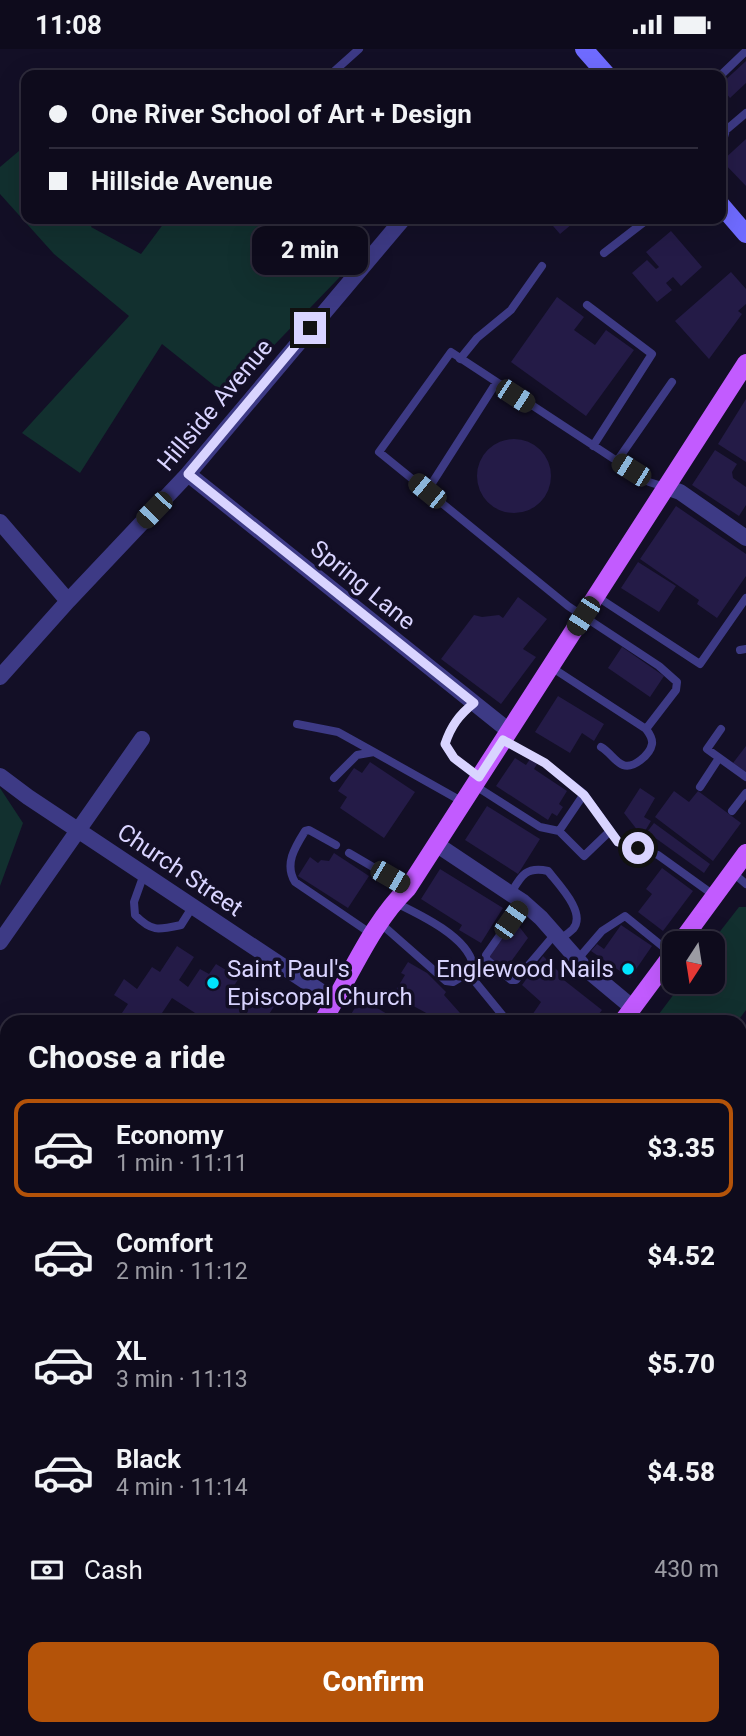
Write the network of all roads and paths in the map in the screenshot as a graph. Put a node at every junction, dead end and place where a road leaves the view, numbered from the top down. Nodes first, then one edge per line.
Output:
1 (359, 49) edge
2 (584, 49) edge
3 (746, 51) edge
4 (336, 70) edge
5 (603, 70) edge
6 (726, 70) edge
7 (746, 113) edge
8 (726, 130) edge
9 (726, 211) edge
10 (395, 224) edge
11 (642, 224) edge
12 (746, 234) edge
13 (604, 253) dead end
14 (542, 266) dead end
15 (587, 305) dead end
16 (460, 359) junction
17 (746, 363) edge
18 (672, 382) dead end
19 (496, 383) junction
20 (593, 446) junction
21 (617, 461) junction
22 (188, 474) junction
23 (666, 487) junction
24 (427, 491) junction
25 (0, 521) edge
26 (746, 538) edge
27 (596, 596) junction
28 (746, 598) edge
29 (68, 601) junction
30 (583, 616) junction
31 (551, 667) junction
32 (0, 677) edge
33 (474, 703) junction
34 (297, 724) dead end
35 (646, 729) junction
36 (721, 729) dead end
37 (506, 735) junction
38 (142, 739) dead end
39 (601, 747) dead end
40 (374, 752) junction
41 (719, 758) junction
42 (0, 776) edge
43 (746, 777) edge
44 (334, 778) dead end
45 (477, 781) junction
46 (700, 787) dead end
47 (746, 793) edge
48 (584, 795) junction
49 (463, 802) junction
50 (732, 811) dead end
51 (77, 829) junction
52 (559, 831) junction
53 (610, 831) junction
54 (436, 844) junction
55 (336, 845) dead end
56 (349, 853) dead end
57 (746, 853) edge
58 (144, 874) junction
59 (739, 878) edge
60 (408, 888) junction
61 (715, 896) junction
62 (517, 898) junction
63 (394, 902) junction
64 (193, 906) junction
65 (376, 929) junction
66 (689, 931) edge
67 (557, 937) junction
68 (662, 941) edge
69 (0, 942) edge
70 (576, 960) junction
71 (662, 968) edge
72 (468, 973) junction
73 (335, 1001) junction
74 (326, 1015) edge
75 (502, 1015) edge
76 (628, 1015) edge

1 - 4 lane
2 - 5 main road
3 - 6 lane
7 - 8 lane
9 - 12 main road
10 - 22 street, Hillside Avenue
11 - 13 lane
14 - 16 lane
15 - 20 lane
16 - 19 lane
16 - 24 lane
17 - 23 main road
18 - 21 lane
19 - 20 lane
19 - 24 lane
20 - 21 lane
21 - 23 lane
22 - 29 street, Hillside Avenue
22 - 33 street, Spring Lane
23 - 26 street
23 - 27 main road
24 - 30 lane
25 - 29 street
27 - 28 lane
27 - 30 main road
29 - 32 street, Hillside Avenue
30 - 31 main road
30 - 35 lane
31 - 35 lane
31 - 37 main road
33 - 37 street, Spring Lane
33 - 45 lane
34 - 40 lane
35 - 39 lane
36 - 41 lane
37 - 45 main road
37 - 48 lane
38 - 51 street
40 - 44 lane
40 - 49 lane
41 - 43 lane
41 - 46 lane
42 - 51 street, Church Street
45 - 49 main road
45 - 52 lane
47 - 50 lane
48 - 52 lane
48 - 53 lane
49 - 54 main road
51 - 58 street, Church Street
51 - 69 street
52 - 53 lane
53 - 61 lane
54 - 60 main road
54 - 62 street
55 - 65 lane
56 - 60 lane
57 - 59 main road
58 - 64 street, Church Street
58 - 64 lane
59 - 61 main road
60 - 63 main road
61 - 66 main road
62 - 67 street
62 - 67 lane
62 - 67 lane
63 - 65 main road
63 - 72 lane
64 - 73 street, Church Street
65 - 72 lane
65 - 73 main road
67 - 70 street
68 - 70 lane
70 - 76 street
71 - 76 main road
72 - 75 lane
73 - 74 main road

